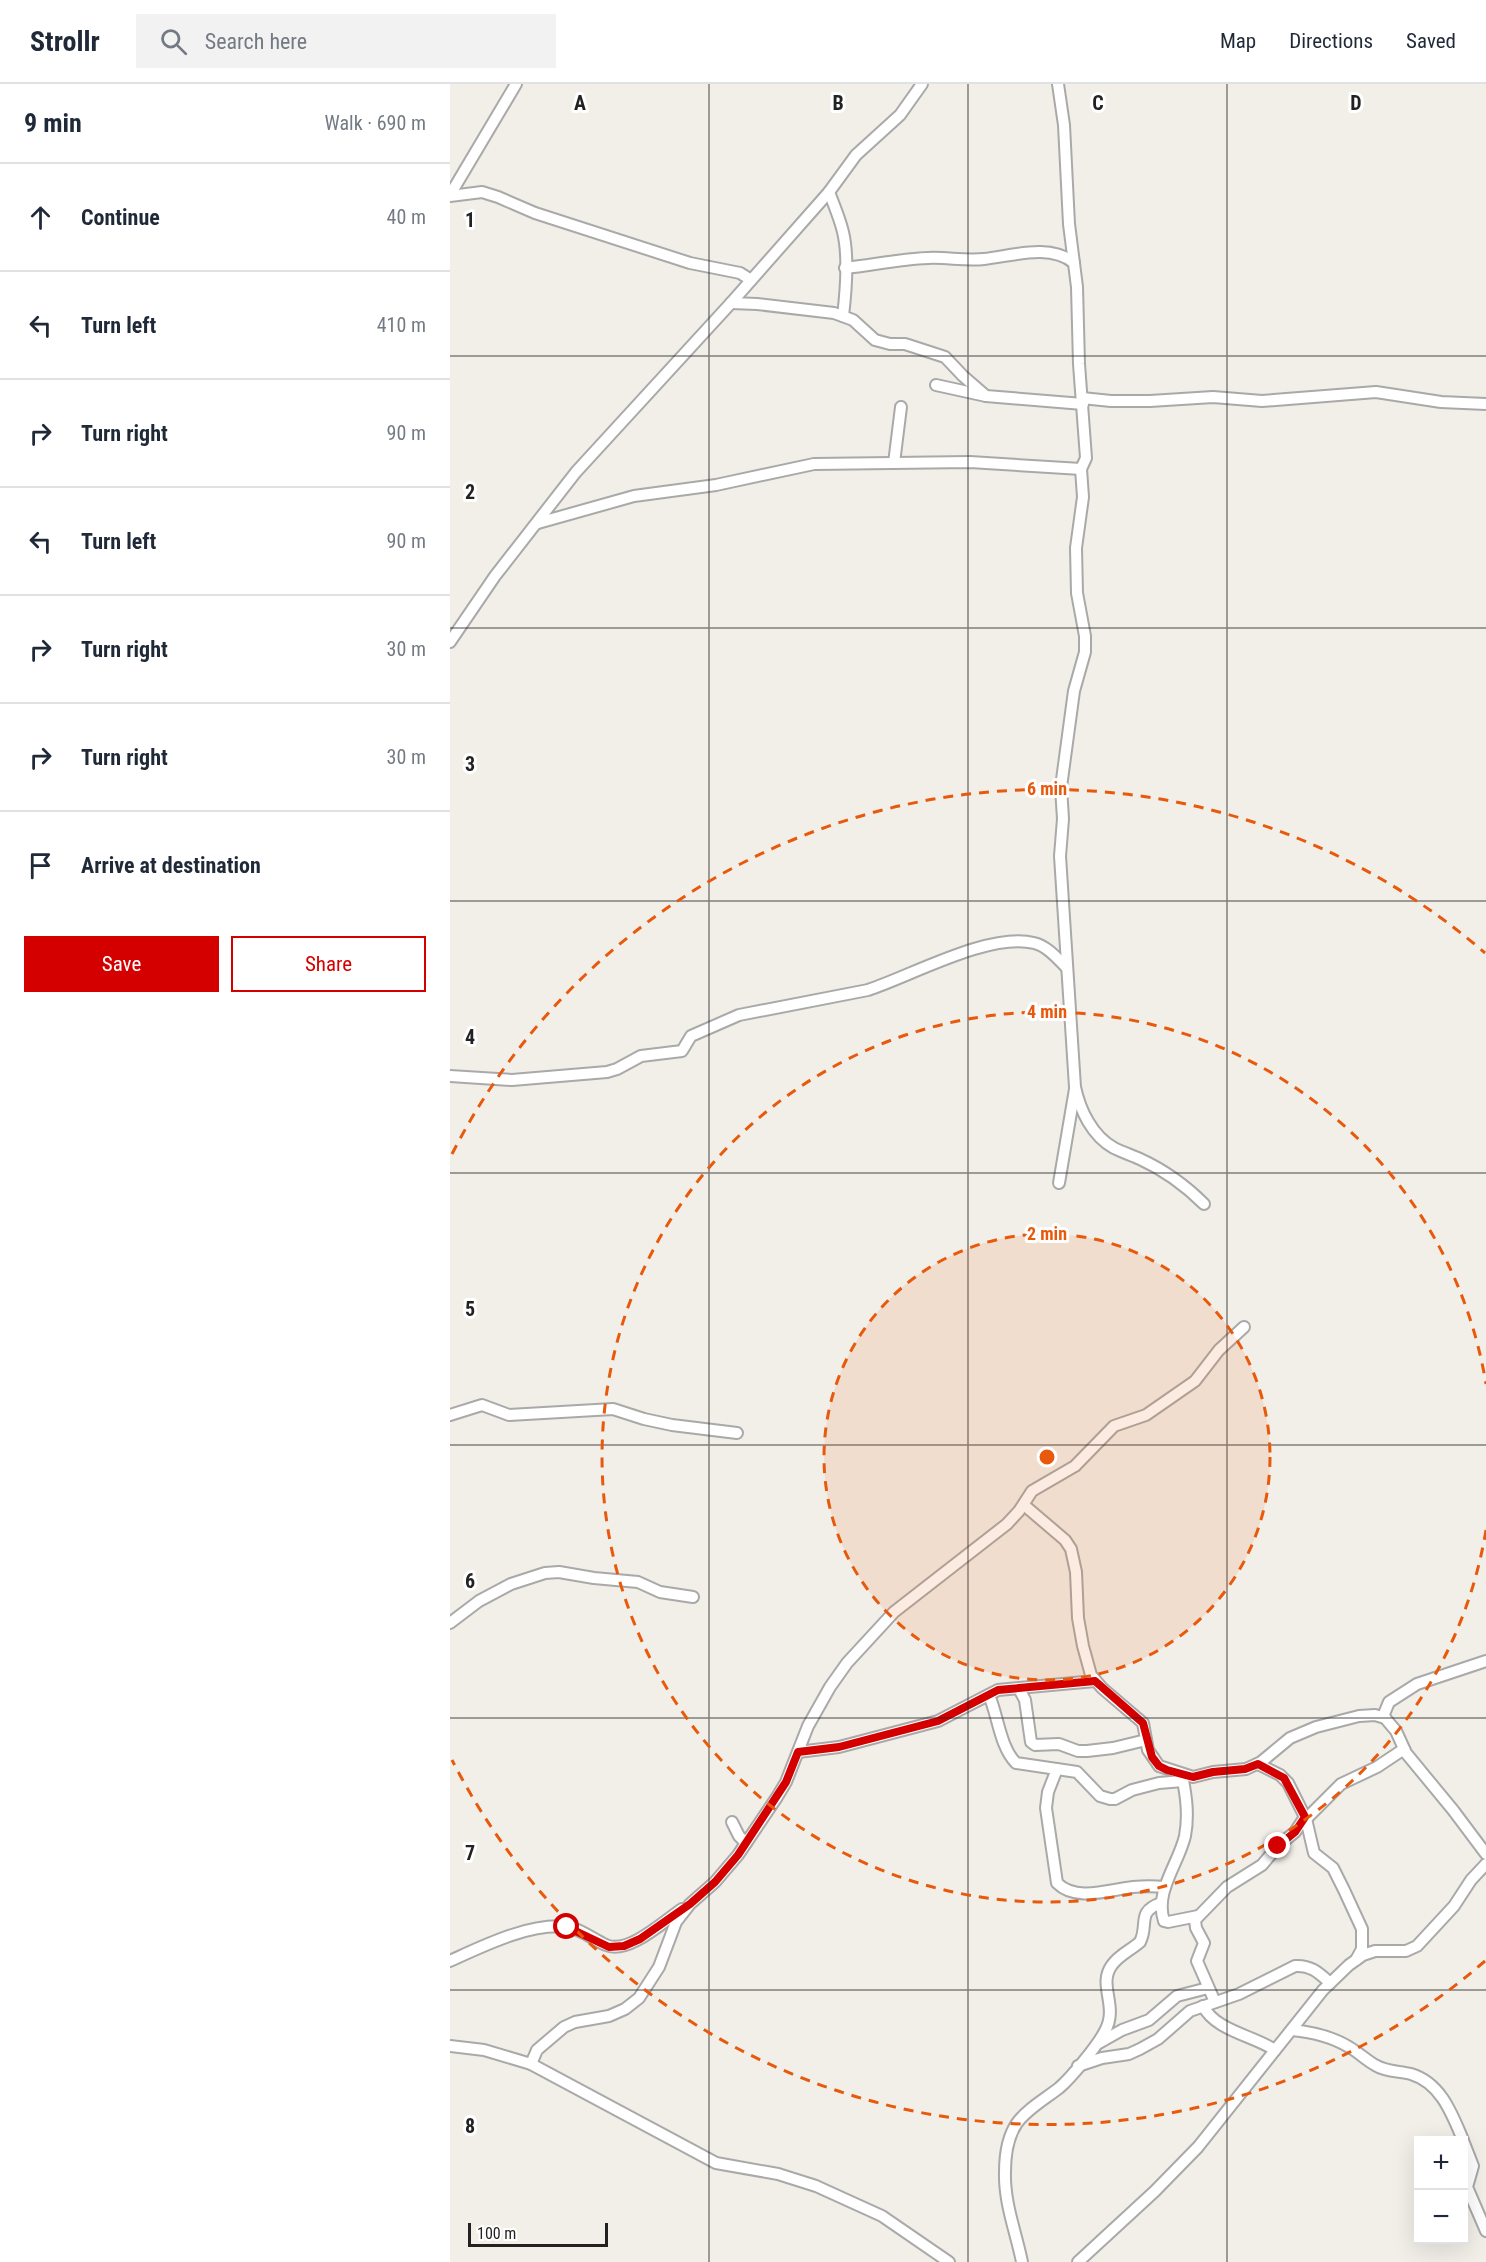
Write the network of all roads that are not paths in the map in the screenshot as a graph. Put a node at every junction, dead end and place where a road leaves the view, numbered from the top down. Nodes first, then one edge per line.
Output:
1 (516, 84) edge
2 (922, 84) edge
3 (1058, 84) edge
4 (829, 192) junction
5 (450, 195) edge
6 (1074, 264) junction
7 (845, 268) junction
8 (751, 280) junction
9 (731, 303) junction
10 (843, 316) junction
11 (936, 385) dead end
12 (986, 396) junction
13 (1082, 401) junction
14 (1486, 404) edge
15 (901, 407) dead end
16 (894, 463) junction
17 (1081, 469) junction
18 (538, 523) junction
19 (450, 642) edge
20 (1066, 967) junction
21 (450, 1076) edge
22 (1075, 1087) junction
23 (1059, 1183) dead end
24 (1204, 1204) dead end
25 (1244, 1327) dead end
26 (450, 1415) edge
27 (736, 1433) dead end
28 (1023, 1505) junction
29 (693, 1597) dead end
30 (450, 1623) edge
31 (1486, 1661) edge
32 (1095, 1681) junction
33 (1018, 1689) junction
34 (989, 1695) junction
35 (1385, 1718) junction
36 (1146, 1740) junction
37 (1404, 1749) junction
38 (798, 1752) junction
39 (1258, 1764) junction
40 (1057, 1769) junction
41 (1183, 1778) junction
42 (1305, 1818) junction
43 (732, 1822) dead end
44 (746, 1843) junction
45 (1485, 1860) edge
46 (1166, 1887) junction
47 (1161, 1903) junction
48 (690, 1904) junction
49 (1198, 1916) junction
50 (1356, 1960) junction
51 (450, 1961) edge
52 (1330, 1983) junction
53 (1208, 1988) junction
54 (1215, 2002) junction
55 (1203, 2006) junction
56 (1292, 2030) junction
57 (450, 2046) edge
58 (1094, 2046) junction
59 (1275, 2050) junction
60 (531, 2064) junction
61 (1078, 2066) junction
62 (1461, 2136) edge
63 (1468, 2154) edge
64 (1468, 2184) edge
65 (1468, 2189) edge
66 (1486, 2231) edge
67 (949, 2262) edge
68 (1022, 2262) edge
69 (1078, 2262) edge

1 - 5 street
2 - 4 street
3 - 6 street
4 - 7 street
4 - 8 street
5 - 8 street
6 - 7 street
6 - 13 street
7 - 10 street
8 - 9 street
9 - 10 street
9 - 18 street
10 - 12 street
11 - 12 street
12 - 13 street
13 - 14 street
13 - 17 street
15 - 16 street
16 - 17 street
16 - 18 street
17 - 20 street
18 - 19 street
20 - 21 street
20 - 22 street
22 - 23 street
22 - 24 street
25 - 28 street
26 - 27 street
28 - 32 street
28 - 38 street
29 - 30 street
31 - 35 street
32 - 33 street
32 - 36 street
33 - 34 street
33 - 36 street
34 - 38 street
34 - 40 street
35 - 37 street
35 - 39 street
36 - 41 street
37 - 42 street
37 - 45 street
38 - 44 street
39 - 41 street
39 - 42 street
40 - 41 street
40 - 46 street
41 - 46 street
42 - 49 street
42 - 50 street
43 - 44 street
44 - 48 street
45 - 50 street
46 - 47 street
47 - 49 street
47 - 58 street
48 - 51 street
48 - 60 street
49 - 53 street
50 - 52 street
52 - 54 street
52 - 56 street
53 - 54 street
53 - 58 street
54 - 55 street
55 - 59 street
55 - 61 street
56 - 59 street
56 - 62 street
57 - 60 street
58 - 61 street
59 - 69 street
60 - 67 street
61 - 68 street
63 - 64 street
65 - 66 street

